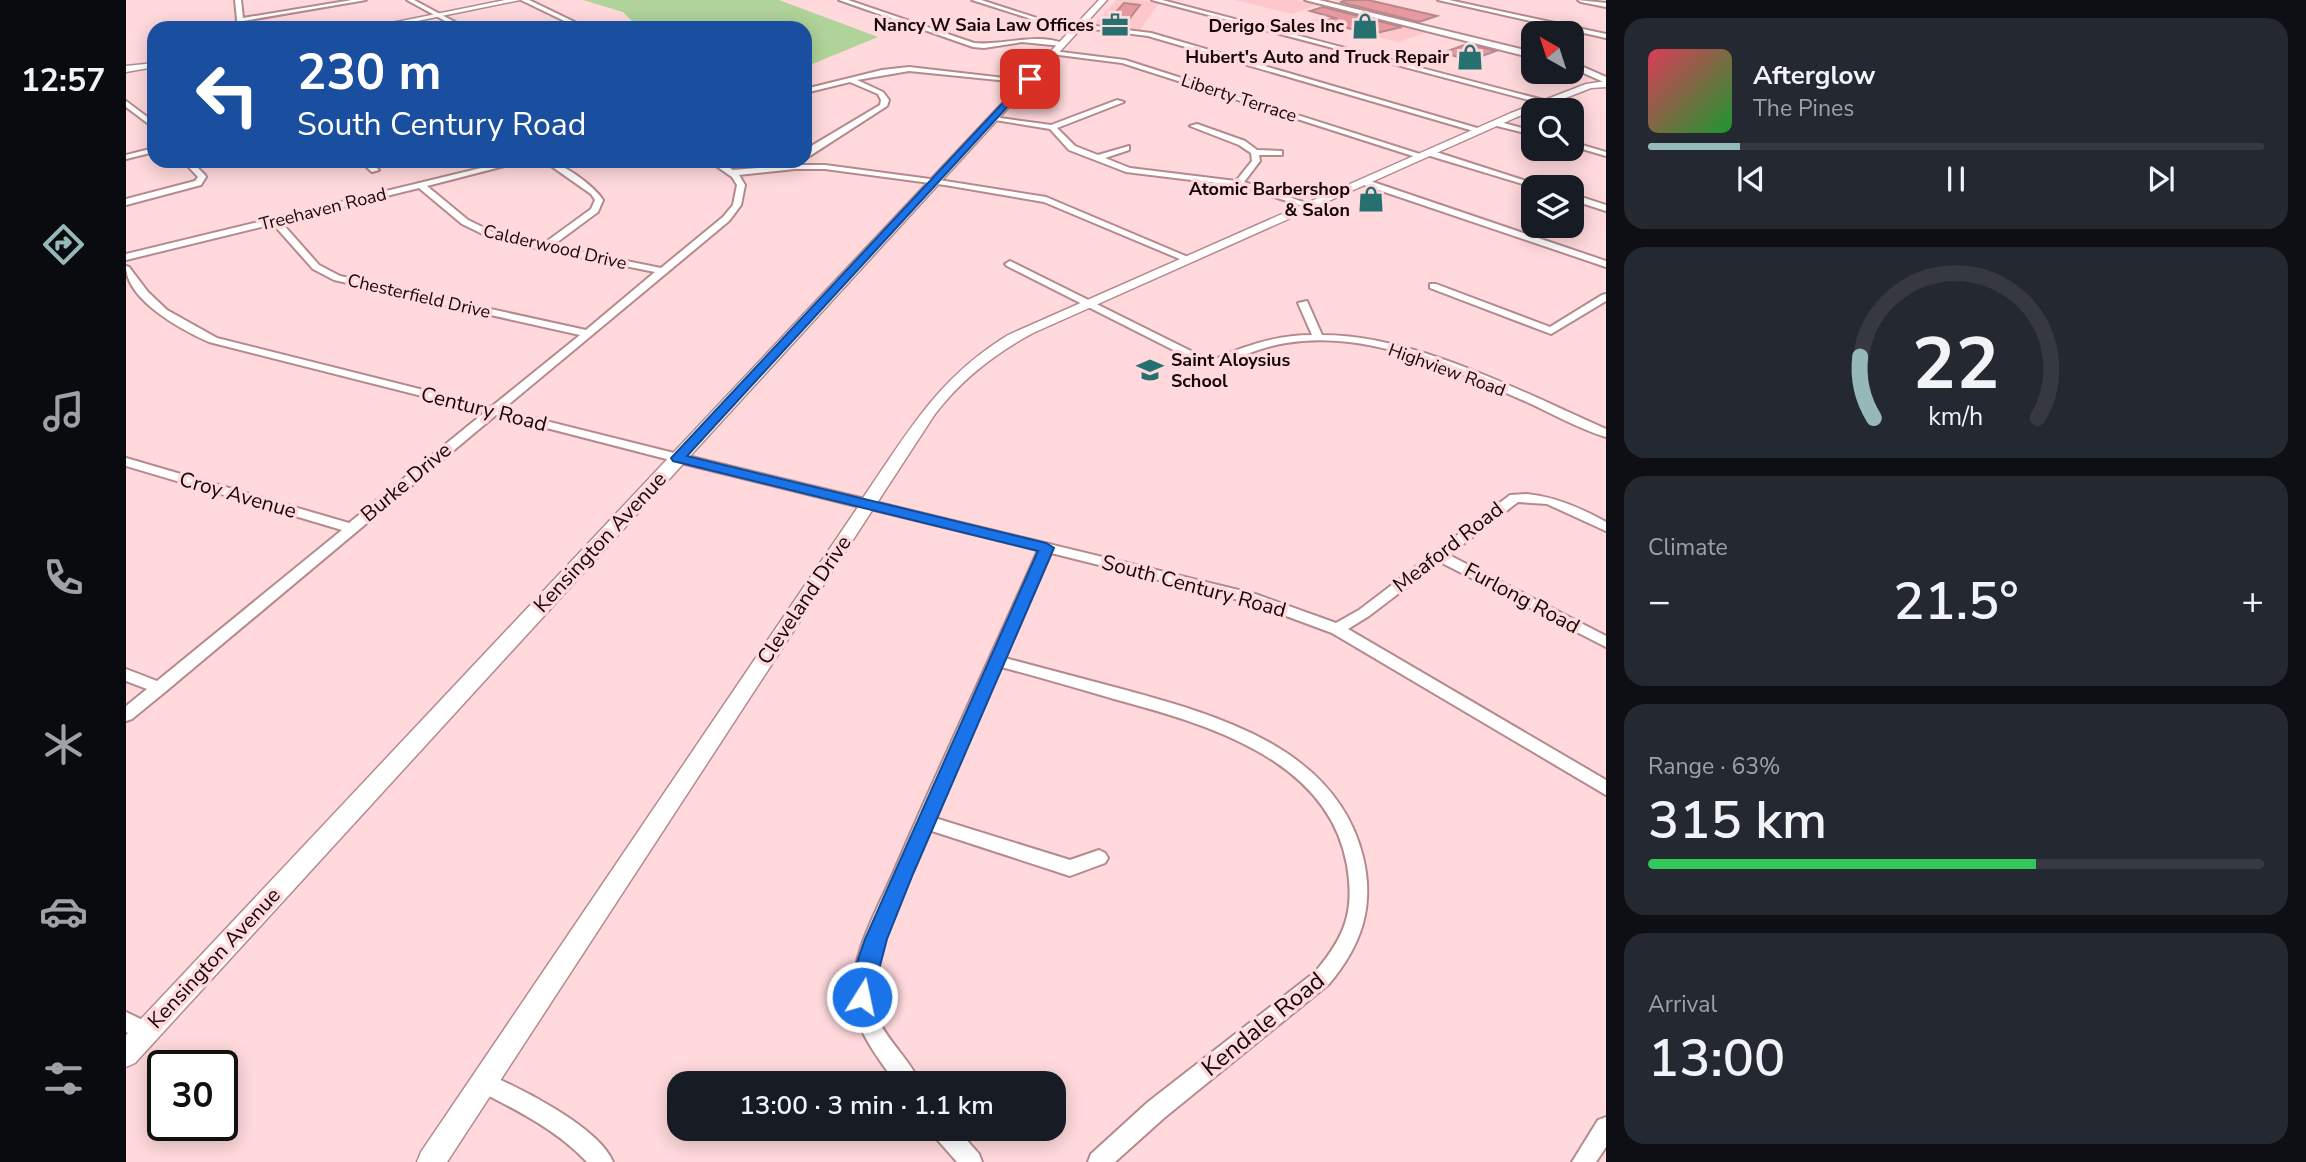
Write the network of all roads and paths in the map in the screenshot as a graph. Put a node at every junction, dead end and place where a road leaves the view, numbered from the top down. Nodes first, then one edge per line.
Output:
1 (238, 0) edge
2 (363, 0) edge
3 (410, 0) edge
4 (516, 0) edge
5 (524, 0) edge
6 (842, 0) edge
7 (975, 0) edge
8 (1103, 0) edge
9 (1155, 0) edge
10 (1309, 0) edge
11 (1441, 0) edge
12 (1581, 0) edge
13 (1606, 5) edge
14 (440, 16) junction
15 (240, 20) joint
16 (411, 21) edge
17 (450, 21) edge
18 (569, 21) edge
19 (1077, 28) junction
20 (1010, 33) dead end
21 (1606, 36) edge
22 (1022, 40) junction
23 (1057, 49) junction
24 (1521, 52) edge
25 (147, 66) edge
26 (1584, 66) edge
27 (1604, 68) edge
28 (126, 69) edge
29 (850, 80) junction
30 (1597, 80) edge
31 (1028, 81) junction
32 (812, 89) edge
33 (1532, 98) edge
34 (1556, 98) edge
35 (1120, 102) dead end
36 (126, 103) edge
37 (1521, 113) edge
38 (142, 114) junction
39 (126, 117) edge
40 (147, 119) edge
41 (993, 119) junction
42 (1496, 123) junction
43 (1195, 126) dead end
44 (1052, 127) junction
45 (1480, 130) junction
46 (1521, 130) edge
47 (1126, 148) dead end
48 (1584, 148) edge
49 (147, 152) edge
50 (812, 152) edge
51 (1255, 152) junction
52 (1279, 153) dead end
53 (1606, 154) edge
54 (1426, 155) junction
55 (126, 156) edge
56 (1097, 158) junction
57 (812, 163) edge
58 (194, 168) edge
59 (373, 168) edge
60 (491, 168) edge
61 (558, 168) edge
62 (724, 168) edge
63 (764, 168) edge
64 (375, 170) dead end
65 (732, 173) junction
66 (1180, 177) junction
67 (1521, 181) edge
68 (934, 182) junction
69 (1364, 182) junction
70 (1239, 183) junction
71 (421, 185) junction
72 (1180, 189) dead end
73 (1584, 201) edge
74 (126, 202) edge
75 (1311, 206) junction
76 (1606, 208) edge
77 (274, 220) junction
78 (544, 248) junction
79 (126, 257) edge
80 (1190, 260) junction
81 (1010, 264) dead end
82 (1606, 264) edge
83 (126, 269) edge
84 (663, 271) junction
85 (1433, 286) dead end
86 (1606, 297) edge
87 (1090, 303) junction
88 (1303, 303) dead end
89 (587, 333) junction
90 (1318, 337) junction
91 (492, 411) junction
92 (1606, 433) edge
93 (678, 458) junction
94 (126, 462) edge
95 (867, 504) junction
96 (1606, 527) edge
97 (351, 528) junction
98 (1046, 548) junction
99 (1438, 555) junction
100 (1337, 629) junction
101 (1606, 642) edge
102 (998, 661) junction
103 (126, 675) edge
104 (160, 688) junction
105 (126, 715) edge
106 (1606, 788) edge
107 (925, 822) junction
108 (1099, 858) dead end
109 (136, 1027) edge
110 (126, 1054) edge
111 (901, 1071) edge
112 (484, 1083) junction
113 (1606, 1128) edge
114 (953, 1141) edge
115 (431, 1162) edge
116 (602, 1162) edge
117 (971, 1162) edge
118 (1099, 1162) edge
119 (1583, 1162) edge

1 - 15 street
2 - 15 street
3 - 14 street
4 - 14 street
5 - 18 street
6 - 22 street
7 - 19 street
8 - 19 street, Kensington Avenue
9 - 33 street
10 - 24 main road
11 - 21 street
12 - 13 street
14 - 16 street
14 - 17 street
19 - 23 street, Kensington Avenue
19 - 45 street
20 - 22 street
22 - 23 street, Liberty Terrace
23 - 31 street, Kensington Avenue
23 - 54 street, Liberty Terrace
25 - 28 street
26 - 27 main road
27 - 30 main road
29 - 31 street
29 - 32 street
29 - 50 street
30 - 34 street, Cleveland Drive
31 - 41 street, Kensington Avenue
35 - 44 street
36 - 38 street
37 - 42 street, Cleveland Drive
38 - 39 street
38 - 40 street
41 - 44 street
41 - 68 street, Kensington Avenue
42 - 45 street, Cleveland Drive
42 - 46 street
43 - 51 street
44 - 56 street
45 - 54 street, Cleveland Drive
47 - 56 street
48 - 53 street
49 - 55 street
51 - 52 street
51 - 70 street
54 - 67 street, Liberty Terrace
54 - 69 street, Cleveland Drive
56 - 66 street
57 - 68 street
58 - 74 street
59 - 64 street
60 - 71 street, Treehaven Road
61 - 78 street
62 - 65 street
63 - 65 street
65 - 84 street, Burke Drive
66 - 70 street
66 - 72 street
68 - 80 street
68 - 93 street, Kensington Avenue
69 - 75 street, Cleveland Drive
69 - 82 street
70 - 75 street
71 - 77 street, Treehaven Road
71 - 78 street, Calderwood Drive
73 - 76 street
75 - 80 street, Cleveland Drive
77 - 79 street, Treehaven Road
77 - 89 street, Chesterfield Drive
78 - 84 street, Calderwood Drive
80 - 87 street, Cleveland Drive
81 - 87 street
83 - 91 street, Century Road
84 - 89 street, Burke Drive
85 - 86 street
87 - 90 street, Highview Road
87 - 95 street, Cleveland Drive
88 - 90 street
89 - 91 street, Burke Drive
90 - 92 street, Highview Road
91 - 93 street, Century Road
91 - 97 street, Burke Drive
93 - 95 street, Century Road
93 - 109 street, Kensington Avenue
94 - 97 street, Croy Avenue
95 - 98 street, South Century Road
95 - 112 street, Cleveland Drive
96 - 99 street, Meaford Road
97 - 104 street, Burke Drive
98 - 100 street, South Century Road
98 - 102 street
99 - 100 street, Meaford Road
99 - 101 street, Furlong Road
100 - 106 street, South Century Road
102 - 107 street
102 - 118 street, Kendale Road
103 - 104 street
104 - 105 street, Burke Drive
107 - 108 street
107 - 111 street
109 - 110 street, Kensington Avenue
112 - 115 street, Cleveland Drive
112 - 116 street
113 - 119 street
114 - 117 street

